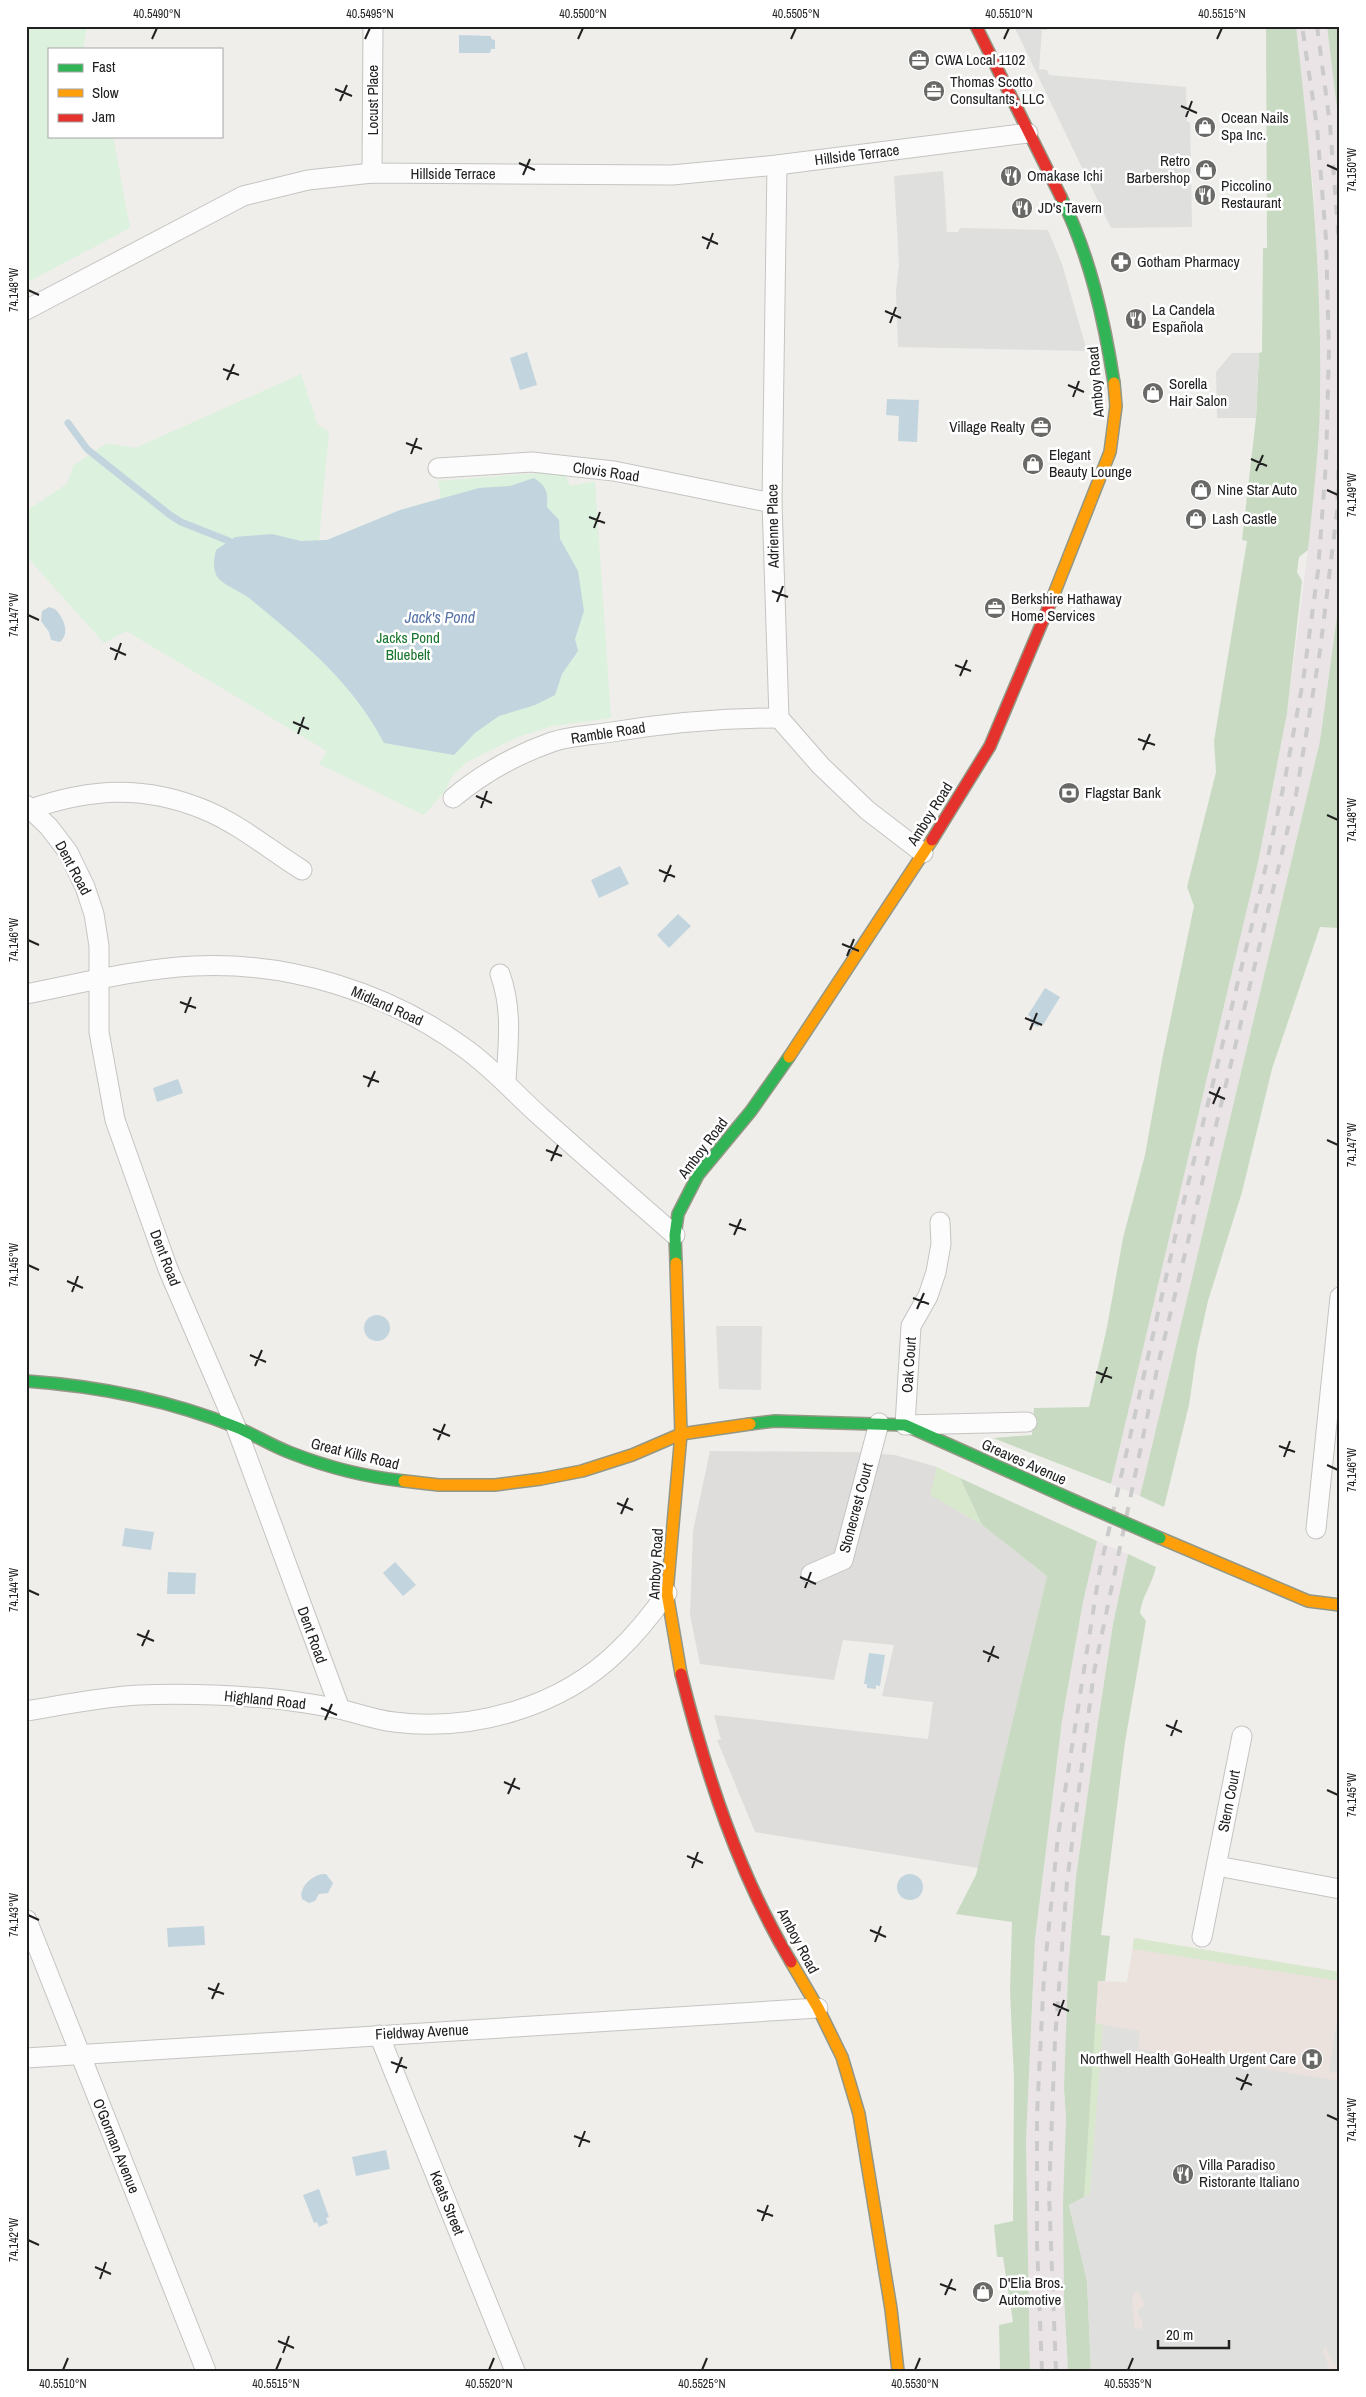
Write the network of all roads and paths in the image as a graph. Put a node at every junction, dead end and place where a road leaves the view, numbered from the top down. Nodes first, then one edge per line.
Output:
1 (373, 26) edge
2 (976, 26) edge
3 (1028, 133) junction
4 (777, 165) junction
5 (372, 173) junction
6 (26, 310) edge
7 (438, 468) dead end
8 (772, 503) junction
9 (779, 718) junction
10 (453, 798) dead end
11 (28, 807) edge
12 (923, 854) junction
13 (302, 870) dead end
14 (500, 974) dead end
15 (98, 980) junction
16 (26, 994) edge
17 (506, 1081) junction
18 (940, 1222) dead end
19 (674, 1235) junction
20 (1340, 1297) edge
21 (1337, 1349) edge
22 (26, 1381) edge
23 (1027, 1422) dead end
24 (879, 1423) junction
25 (905, 1425) junction
26 (236, 1427) junction
27 (681, 1434) junction
28 (1316, 1530) dead end
29 (812, 1574) dead end
30 (667, 1593) junction
31 (1340, 1605) edge
32 (340, 1709) junction
33 (26, 1711) edge
34 (1242, 1736) dead end
35 (1216, 1866) junction
36 (1340, 1889) edge
37 (27, 1920) edge
38 (1202, 1936) dead end
39 (818, 2008) junction
40 (379, 2035) junction
41 (80, 2054) junction
42 (26, 2058) edge
43 (206, 2371) edge
44 (515, 2371) edge
45 (898, 2371) edge

1 - 5 street, Locust Place
2 - 3 main road, Amboy Road
3 - 4 street, Hillside Terrace
3 - 12 main road, Amboy Road
4 - 5 street, Hillside Terrace
4 - 8 street, Adrienne Place
5 - 6 street, Hillside Terrace
7 - 8 street, Clovis Road
8 - 9 street, Adrienne Place
9 - 10 street, Ramble Road
9 - 12 street
11 - 13 street
11 - 15 street, Dent Road
12 - 19 main road, Amboy Road
14 - 17 street
15 - 16 street, Midland Road
15 - 17 street, Midland Road
15 - 26 street, Dent Road
17 - 19 street, Midland Road
18 - 25 street, Oak Court
19 - 27 main road, Amboy Road
20 - 21 street
21 - 28 street
22 - 26 main road, Great Kills Road
23 - 25 street
24 - 25 main road, Greaves Avenue
24 - 27 main road, Greaves Avenue
24 - 29 street, Stonecrest Court
25 - 31 main road, Greaves Avenue, bridge
26 - 27 main road, Great Kills Road
26 - 32 street, Dent Road
27 - 30 main road, Amboy Road
30 - 32 street, Highland Road
30 - 39 main road, Amboy Road
32 - 33 street, Highland Road
34 - 35 street, Stern Court
35 - 36 street
35 - 38 street, Stern Court
37 - 41 street, O'Gorman Avenue
39 - 40 street, Fieldway Avenue
39 - 45 main road, Amboy Road
40 - 41 street, Fieldway Avenue
40 - 44 street, Keats Street
41 - 42 street, Fieldway Avenue
41 - 43 street, O'Gorman Avenue

